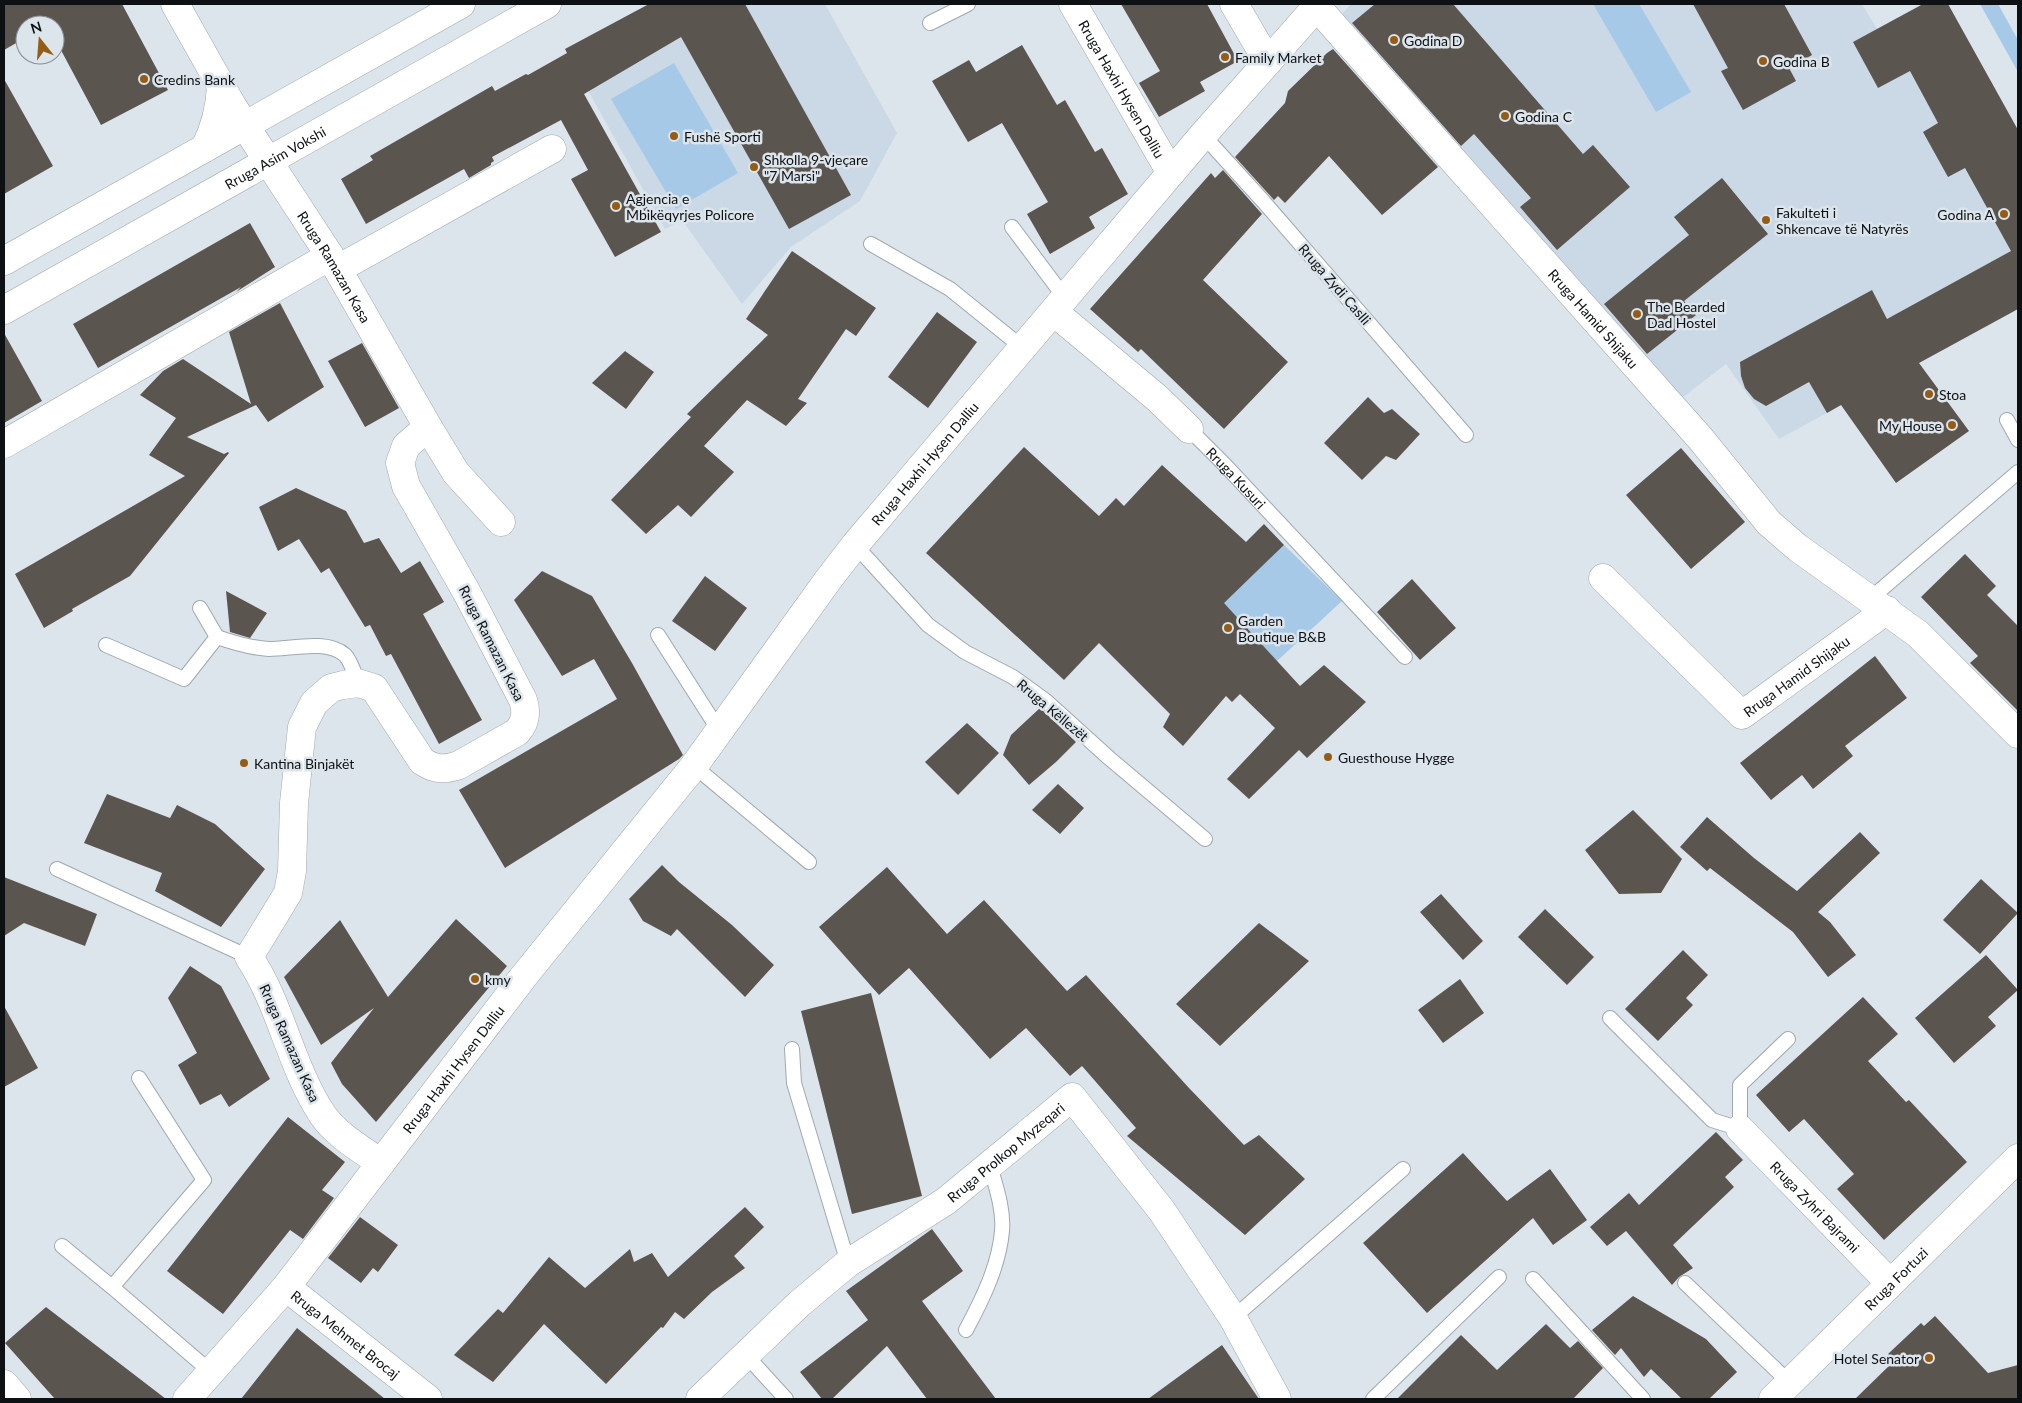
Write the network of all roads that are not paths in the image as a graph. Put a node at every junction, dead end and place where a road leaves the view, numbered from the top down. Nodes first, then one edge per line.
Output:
1 (175, 4) edge
2 (462, 4) edge
3 (547, 4) edge
4 (968, 4) edge
5 (1073, 4) edge
6 (1234, 4) edge
7 (1318, 5) edge
8 (930, 23) dead end
9 (1268, 62) junction
10 (221, 86) junction
11 (244, 126) junction
12 (1203, 135) junction
13 (205, 148) junction
14 (552, 150) dead end
15 (268, 161) junction
16 (1171, 173) junction
17 (1012, 227) dead end
18 (871, 244) dead end
19 (4, 261) edge
20 (334, 263) junction
21 (1060, 305) junction
22 (4, 310) edge
23 (1023, 348) junction
24 (2007, 420) dead end
25 (428, 427) junction
26 (1189, 429) joint
27 (1466, 434) dead end
28 (2018, 440) edge
29 (4, 444) edge
30 (2018, 472) edge
31 (501, 522) dead end
32 (855, 545) junction
33 (1603, 578) dead end
34 (1878, 605) junction
35 (200, 608) dead end
36 (658, 635) dead end
37 (217, 637) junction
38 (106, 645) dead end
39 (1405, 657) dead end
40 (358, 683) junction
41 (720, 732) junction
42 (2018, 734) edge
43 (694, 766) junction
44 (1205, 839) dead end
45 (809, 862) dead end
46 (57, 869) dead end
47 (249, 957) junction
48 (1610, 1018) dead end
49 (1788, 1039) dead end
50 (792, 1050) dead end
51 (139, 1078) dead end
52 (1740, 1129) junction
53 (2018, 1158) edge
54 (381, 1163) junction
55 (990, 1166) junction
56 (1403, 1169) dead end
57 (62, 1246) dead end
58 (848, 1263) junction
59 (1499, 1277) dead end
60 (1533, 1279) dead end
61 (1685, 1283) dead end
62 (1890, 1283) junction
63 (112, 1287) junction
64 (286, 1287) junction
65 (1233, 1318) junction
66 (966, 1330) dead end
67 (745, 1354) junction
68 (211, 1372) junction
69 (1782, 1391) edge
70 (187, 1399) edge
71 (428, 1399) edge
72 (700, 1399) edge
73 (786, 1399) edge
74 (1277, 1399) edge
75 (1374, 1399) edge
76 (1643, 1399) edge

1 - 10 street, Rruga Ramazan Kasa
2 - 11 street
3 - 15 street, Rruga Asim Vokshi
4 - 8 lane
5 - 16 street, Rruga Haxhi Hysen Dalliu
6 - 9 street
7 - 9 street, Rruga Haxhi Hysen Dalliu
7 - 34 street, Rruga Hamid Shijaku
9 - 12 street, Rruga Haxhi Hysen Dalliu
10 - 11 street, Rruga Ramazan Kasa
10 - 13 street
11 - 13 street
11 - 15 street, Rruga Ramazan Kasa
12 - 16 street, Rruga Haxhi Hysen Dalliu
12 - 27 lane, Rruga Zydi Caslli
13 - 19 street
14 - 20 street
15 - 20 street, Rruga Ramazan Kasa
15 - 22 street, Rruga Asim Vokshi
16 - 21 street, Rruga Haxhi Hysen Dalliu
17 - 21 lane
18 - 23 lane
20 - 25 street, Rruga Ramazan Kasa
20 - 29 street
21 - 23 street, Rruga Haxhi Hysen Dalliu
21 - 26 street, Rruga Kusuri
23 - 32 street, Rruga Haxhi Hysen Dalliu
24 - 28 lane
25 - 31 street, Rruga Ramazan Kasa
25 - 40 street, Rruga Ramazan Kasa
26 - 39 lane, Rruga Kusuri
30 - 34 lane
32 - 41 street, Rruga Haxhi Hysen Dalliu
32 - 44 lane, Rruga Këllezët
33 - 34 street, Rruga Hamid Shijaku
34 - 42 street, Rruga Hamid Shijaku
35 - 37 lane
36 - 41 lane
37 - 38 lane
37 - 40 lane
40 - 47 street
41 - 43 street, Rruga Haxhi Hysen Dalliu
43 - 45 lane
43 - 54 street, Rruga Haxhi Hysen Dalliu
46 - 47 lane
47 - 54 street, Rruga Ramazan Kasa
48 - 52 lane
49 - 52 lane
50 - 58 lane
51 - 63 lane
52 - 62 street, Rruga Zyhri Bajrami
53 - 62 street, Rruga Fortuzi
54 - 64 street, Rruga Haxhi Hysen Dalliu
55 - 58 street, Rruga Prolkop Myzeqari
55 - 65 street, Rruga Prolkop Myzeqari
55 - 66 lane
56 - 65 lane
57 - 63 lane
58 - 67 street, Rruga Prolkop Myzeqari
59 - 75 lane
60 - 76 lane
61 - 69 lane
62 - 69 street, Rruga Fortuzi
63 - 68 lane
64 - 68 street, Rruga Haxhi Hysen Dalliu
64 - 71 street, Rruga Mehmet Brocaj
65 - 74 street, Rruga Prolkop Myzeqari
67 - 72 street, Rruga Prolkop Myzeqari
67 - 73 lane
68 - 70 street, Rruga Haxhi Hysen Dalliu

